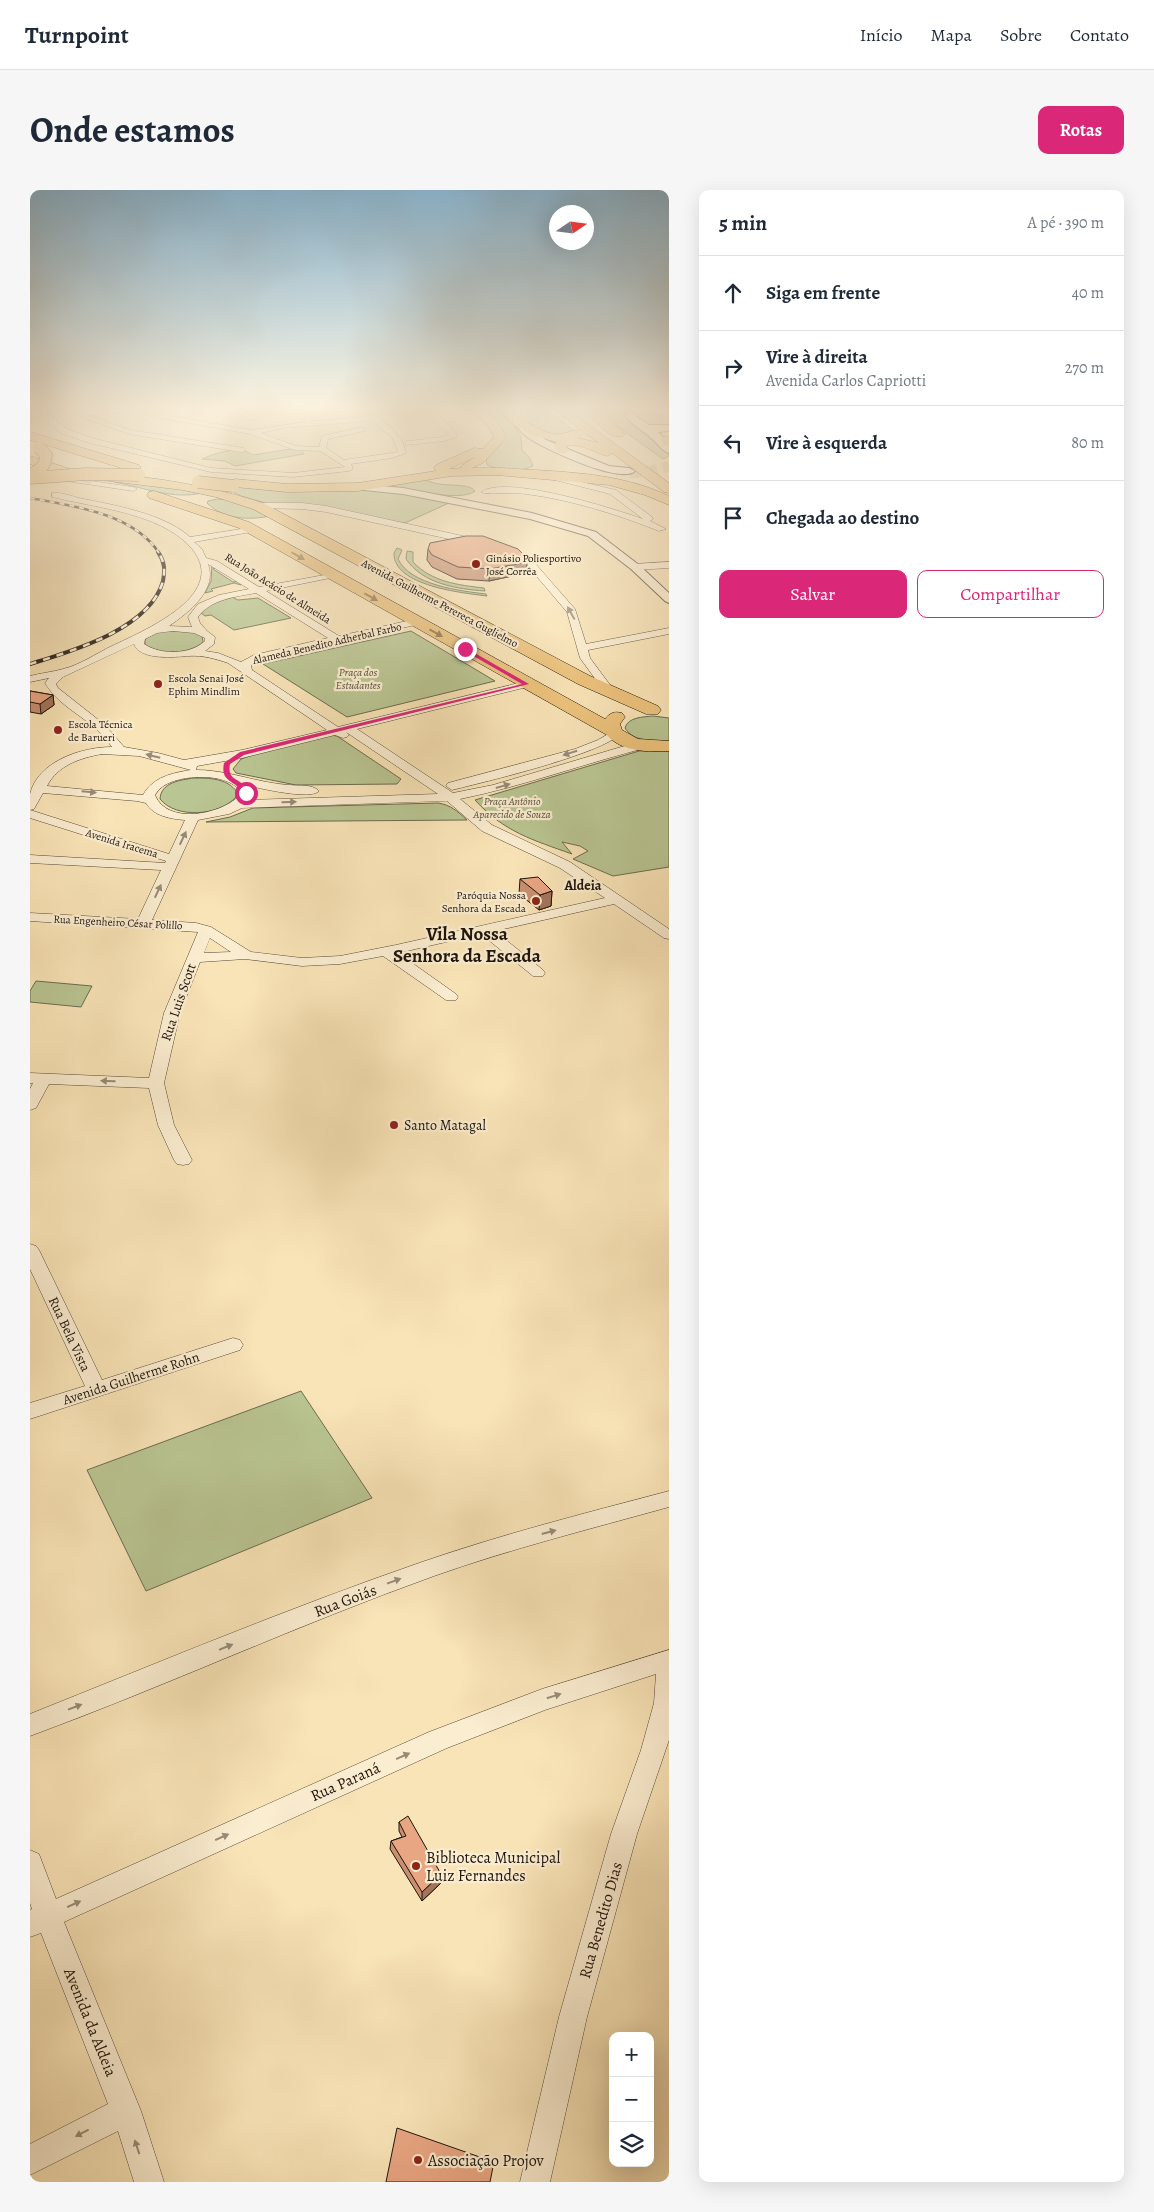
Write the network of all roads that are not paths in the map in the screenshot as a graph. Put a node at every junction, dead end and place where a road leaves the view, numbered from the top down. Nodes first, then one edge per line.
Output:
1 (64, 498) edge
2 (117, 498) edge
3 (164, 498) edge
4 (245, 498) edge
5 (441, 498) edge
6 (448, 498) edge
7 (464, 498) edge
8 (477, 498) edge
9 (556, 498) edge
10 (621, 498) edge
11 (251, 503) junction
12 (102, 505) junction
13 (205, 510) junction
14 (498, 510) junction
15 (251, 529) junction
16 (665, 532) edge
17 (188, 540) junction
18 (204, 560) junction
19 (669, 565) edge
20 (635, 567) junction
21 (328, 573) junction
22 (254, 588) junction
23 (669, 599) edge
24 (192, 603) junction
25 (416, 622) junction
26 (669, 631) edge
27 (149, 633) junction
28 (206, 635) junction
29 (338, 640) junction
30 (582, 643) junction
31 (142, 648) junction
32 (113, 649) junction
33 (188, 653) junction
34 (258, 657) junction
35 (69, 670) junction
36 (246, 670) junction
37 (30, 681) edge
38 (527, 684) junction
39 (50, 686) junction
40 (609, 690) junction
41 (661, 711) edge
42 (342, 729) junction
43 (614, 732) junction
44 (645, 745) junction
45 (669, 746) edge
46 (119, 750) junction
47 (242, 754) junction
48 (183, 764) junction
49 (226, 777) junction
50 (40, 788) junction
51 (422, 788) junction
52 (437, 788) junction
53 (451, 797) junction
54 (149, 800) junction
55 (240, 804) junction
56 (30, 806) edge
57 (30, 814) edge
58 (193, 817) junction
59 (30, 859) edge
60 (172, 863) junction
61 (614, 900) junction
62 (30, 917) edge
63 (144, 924) junction
64 (206, 930) junction
65 (485, 930) junction
66 (669, 935) edge
67 (386, 952) junction
68 (246, 955) junction
69 (193, 958) junction
70 (538, 973) dead end
71 (451, 997) dead end
72 (157, 1077) junction
73 (37, 1078) edge
74 (30, 1105) edge
75 (183, 1160) dead end
76 (30, 1250) edge
77 (233, 1345) dead end
78 (97, 1390) junction
79 (30, 1411) edge
80 (669, 1499) edge
81 (669, 1660) edge
82 (30, 1725) edge
83 (30, 1863) edge
84 (39, 1920) edge
85 (126, 2111) junction
86 (30, 2160) edge
87 (149, 2182) edge
88 (535, 2182) edge

1 - 12 street
2 - 12 street
3 - 13 main road
4 - 11 main road, Avenida Guilherme Perereca Guglielmo
5 - 14 street
6 - 7 street
8 - 14 street
9 - 16 street
10 - 16 street
11 - 13 main road
30 -> 11 street
11 - 40 main road, Avenida Guilherme Perereca Guglielmo
12 - 17 street
13 - 15 main road
14 - 20 street
15 - 17 street
15 -> 21 main road
17 - 18 street
18 - 22 street, Rua João Acácio de Almeida
18 - 24 street
19 - 20 street
20 - 23 street
21 - 22 street
21 -> 25 main road
22 - 24 street
22 - 28 street
22 - 29 street, Rua João Acácio de Almeida
24 - 27 street
25 - 29 street, Alameda Benedito Adherbal Farbo
25 -> 38 main road
26 - 30 street
27 - 28 street
27 - 31 street
27 - 32 street
28 - 33 street
28 - 34 street
29 - 34 street, Alameda Benedito Adherbal Farbo
30 - 40 street
31 - 32 street
31 - 33 street
32 - 35 street
33 - 36 street
34 - 36 street, Alameda Benedito Adherbal Farbo
35 - 37 street
35 - 39 street
36 - 42 street
37 - 39 street
38 - 42 street
38 - 43 main road
39 - 46 street
40 - 41 main road, Avenida Guilherme Perereca Guglielmo
41 - 43 main road
42 - 47 street
42 - 51 street
42 - 52 street
43 - 44 main road
43 -> 52 street
44 - 45 main road
53 -> 44 street
48 -> 46 street
46 - 50 street
47 - 48 street
47 - 49 street
48 - 49 street
49 - 51 street
49 - 54 street
49 - 55 street
50 -> 54 street
50 - 56 street
51 - 52 street
52 - 53 street
55 -> 53 street
53 - 61 street
54 - 58 street
55 - 58 street
57 - 60 street, Avenida Iracema
60 -> 58 street
59 - 60 street
63 -> 60 street, Avenida Iracema
61 - 65 street
61 - 66 street
62 - 63 street, Rua Engenheiro César Polillo
63 - 64 street, Rua Engenheiro César Polillo
64 - 68 street
64 - 69 street, Rua Luis Scott
65 - 67 street
65 - 70 street
67 - 68 street
67 - 71 street
68 - 69 street
69 - 72 street, Rua Luis Scott
72 -> 73 street
72 - 75 street, Rua Luis Scott
73 - 74 street
76 - 78 street, Rua Bela Vista
77 - 78 street, Avenida Guilherme Rohn
78 - 79 street, Avenida Guilherme Rohn
82 -> 80 street, Rua Goiás
84 -> 81 street, Rua Paraná
81 - 88 street, Rua Benedito Dias
83 - 84 street, Avenida da Aldeia
84 - 85 street, Avenida da Aldeia
85 -> 86 street
87 -> 85 street, Avenida da Aldeia

